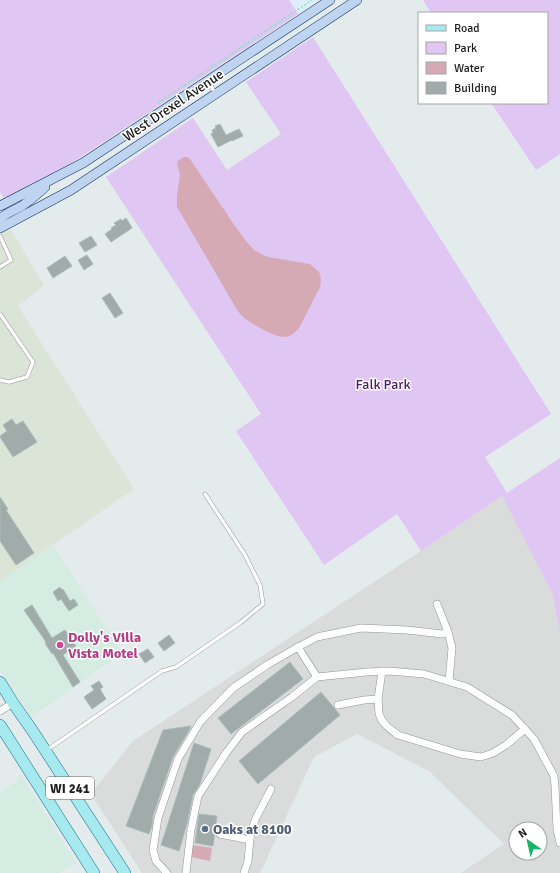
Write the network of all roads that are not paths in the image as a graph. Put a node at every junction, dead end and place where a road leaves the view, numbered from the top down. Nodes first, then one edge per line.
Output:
1 (330, 0) edge
2 (357, 0) edge
3 (208, 81) junction
4 (216, 94) junction
5 (55, 178) junction
6 (0, 206) edge
7 (0, 219) edge
8 (0, 228) edge
9 (0, 236) edge
10 (0, 267) edge
11 (0, 314) edge
12 (0, 380) edge
13 (205, 494) dead end
14 (438, 604) dead end
15 (448, 632) junction
16 (298, 646) junction
17 (382, 671) junction
18 (317, 677) junction
19 (0, 682) edge
20 (449, 682) junction
21 (378, 699) junction
22 (13, 703) junction
23 (338, 705) dead end
24 (0, 711) edge
25 (0, 725) edge
26 (525, 729) junction
27 (46, 751) junction
28 (271, 789) dead end
29 (220, 834) dead end
30 (250, 840) junction
31 (560, 843) edge
32 (94, 873) edge
33 (125, 873) edge
34 (167, 873) edge
35 (186, 873) edge
36 (244, 873) edge

1 - 3 street, West Drexel Avenue
2 - 4 street, West Drexel Avenue
3 - 4 lane
3 - 5 street, West Drexel Avenue
4 - 8 street, West Drexel Avenue
5 - 6 street, West Drexel Avenue
5 - 7 street
9 - 10 lane
11 - 12 lane
13 - 27 lane
14 - 15 street
15 - 16 street
15 - 20 street
16 - 18 street
16 - 34 street
17 - 18 street
17 - 20 street
17 - 21 street
18 - 35 street
19 - 22 main road, WI 241
20 - 26 street
21 - 23 street
21 - 26 street
22 - 24 street
22 - 27 main road, WI 241
25 - 32 main road, WI 241
26 - 31 street
27 - 33 main road, WI 241
28 - 30 street
29 - 30 street
30 - 36 street

